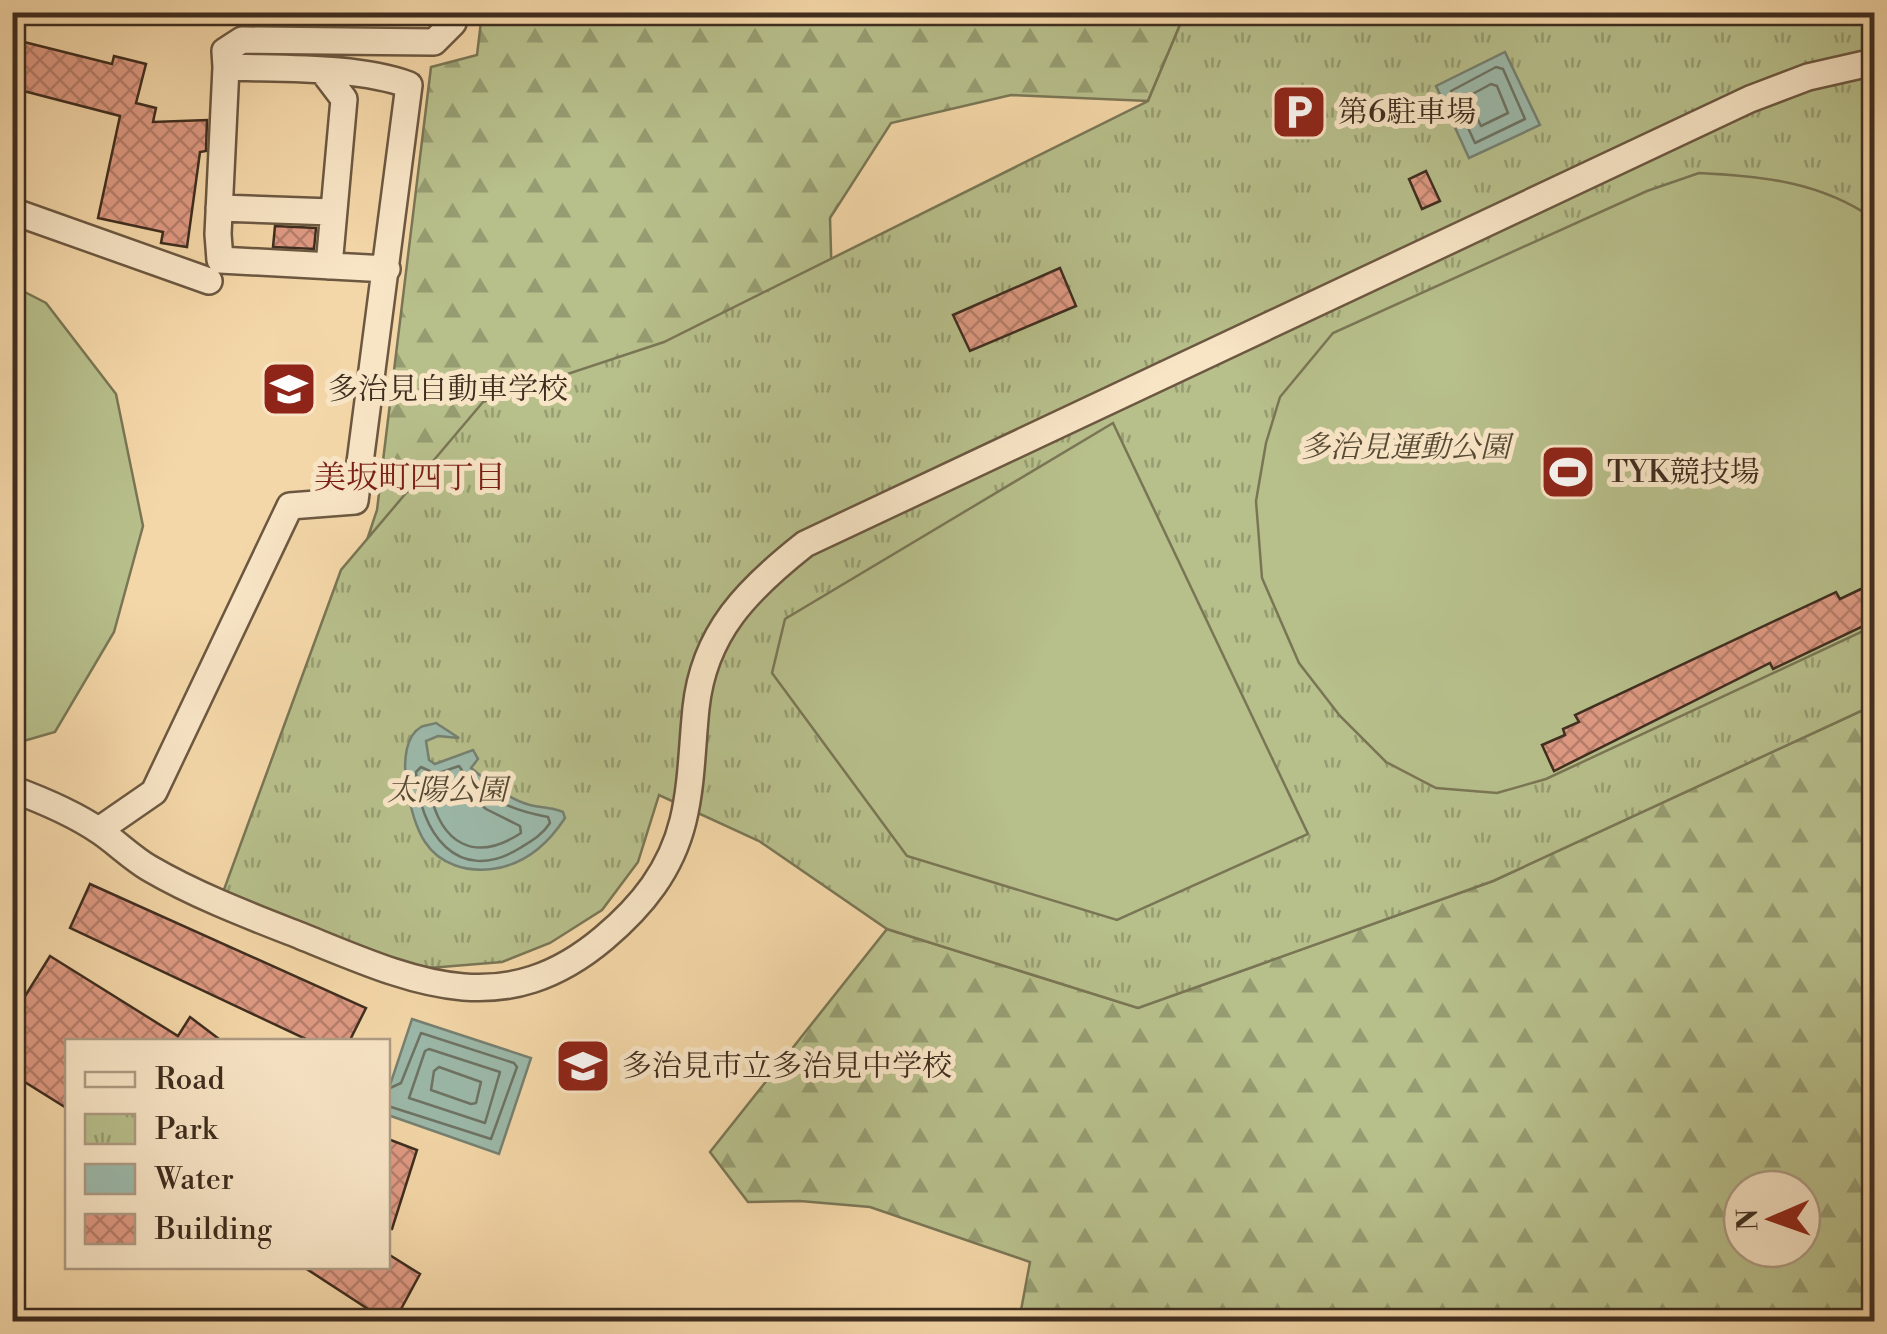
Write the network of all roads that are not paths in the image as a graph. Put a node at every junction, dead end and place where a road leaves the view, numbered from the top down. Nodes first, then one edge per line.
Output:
1 (454, 12) edge
2 (1874, 62) edge
3 (226, 67) junction
4 (322, 70) junction
5 (356, 75) junction
6 (220, 208) junction
7 (12, 212) edge
8 (332, 212) junction
9 (334, 267) junction
10 (387, 268) junction
11 (209, 281) dead end
12 (12, 789) edge
13 (98, 830) junction

1 - 3 street
2 - 13 street
3 - 4 street
3 - 6 street
4 - 5 street
4 - 8 street
5 - 9 street
5 - 10 street
6 - 8 street
6 - 9 street
7 - 11 street
8 - 9 street
9 - 10 street
10 - 13 street
12 - 13 street

